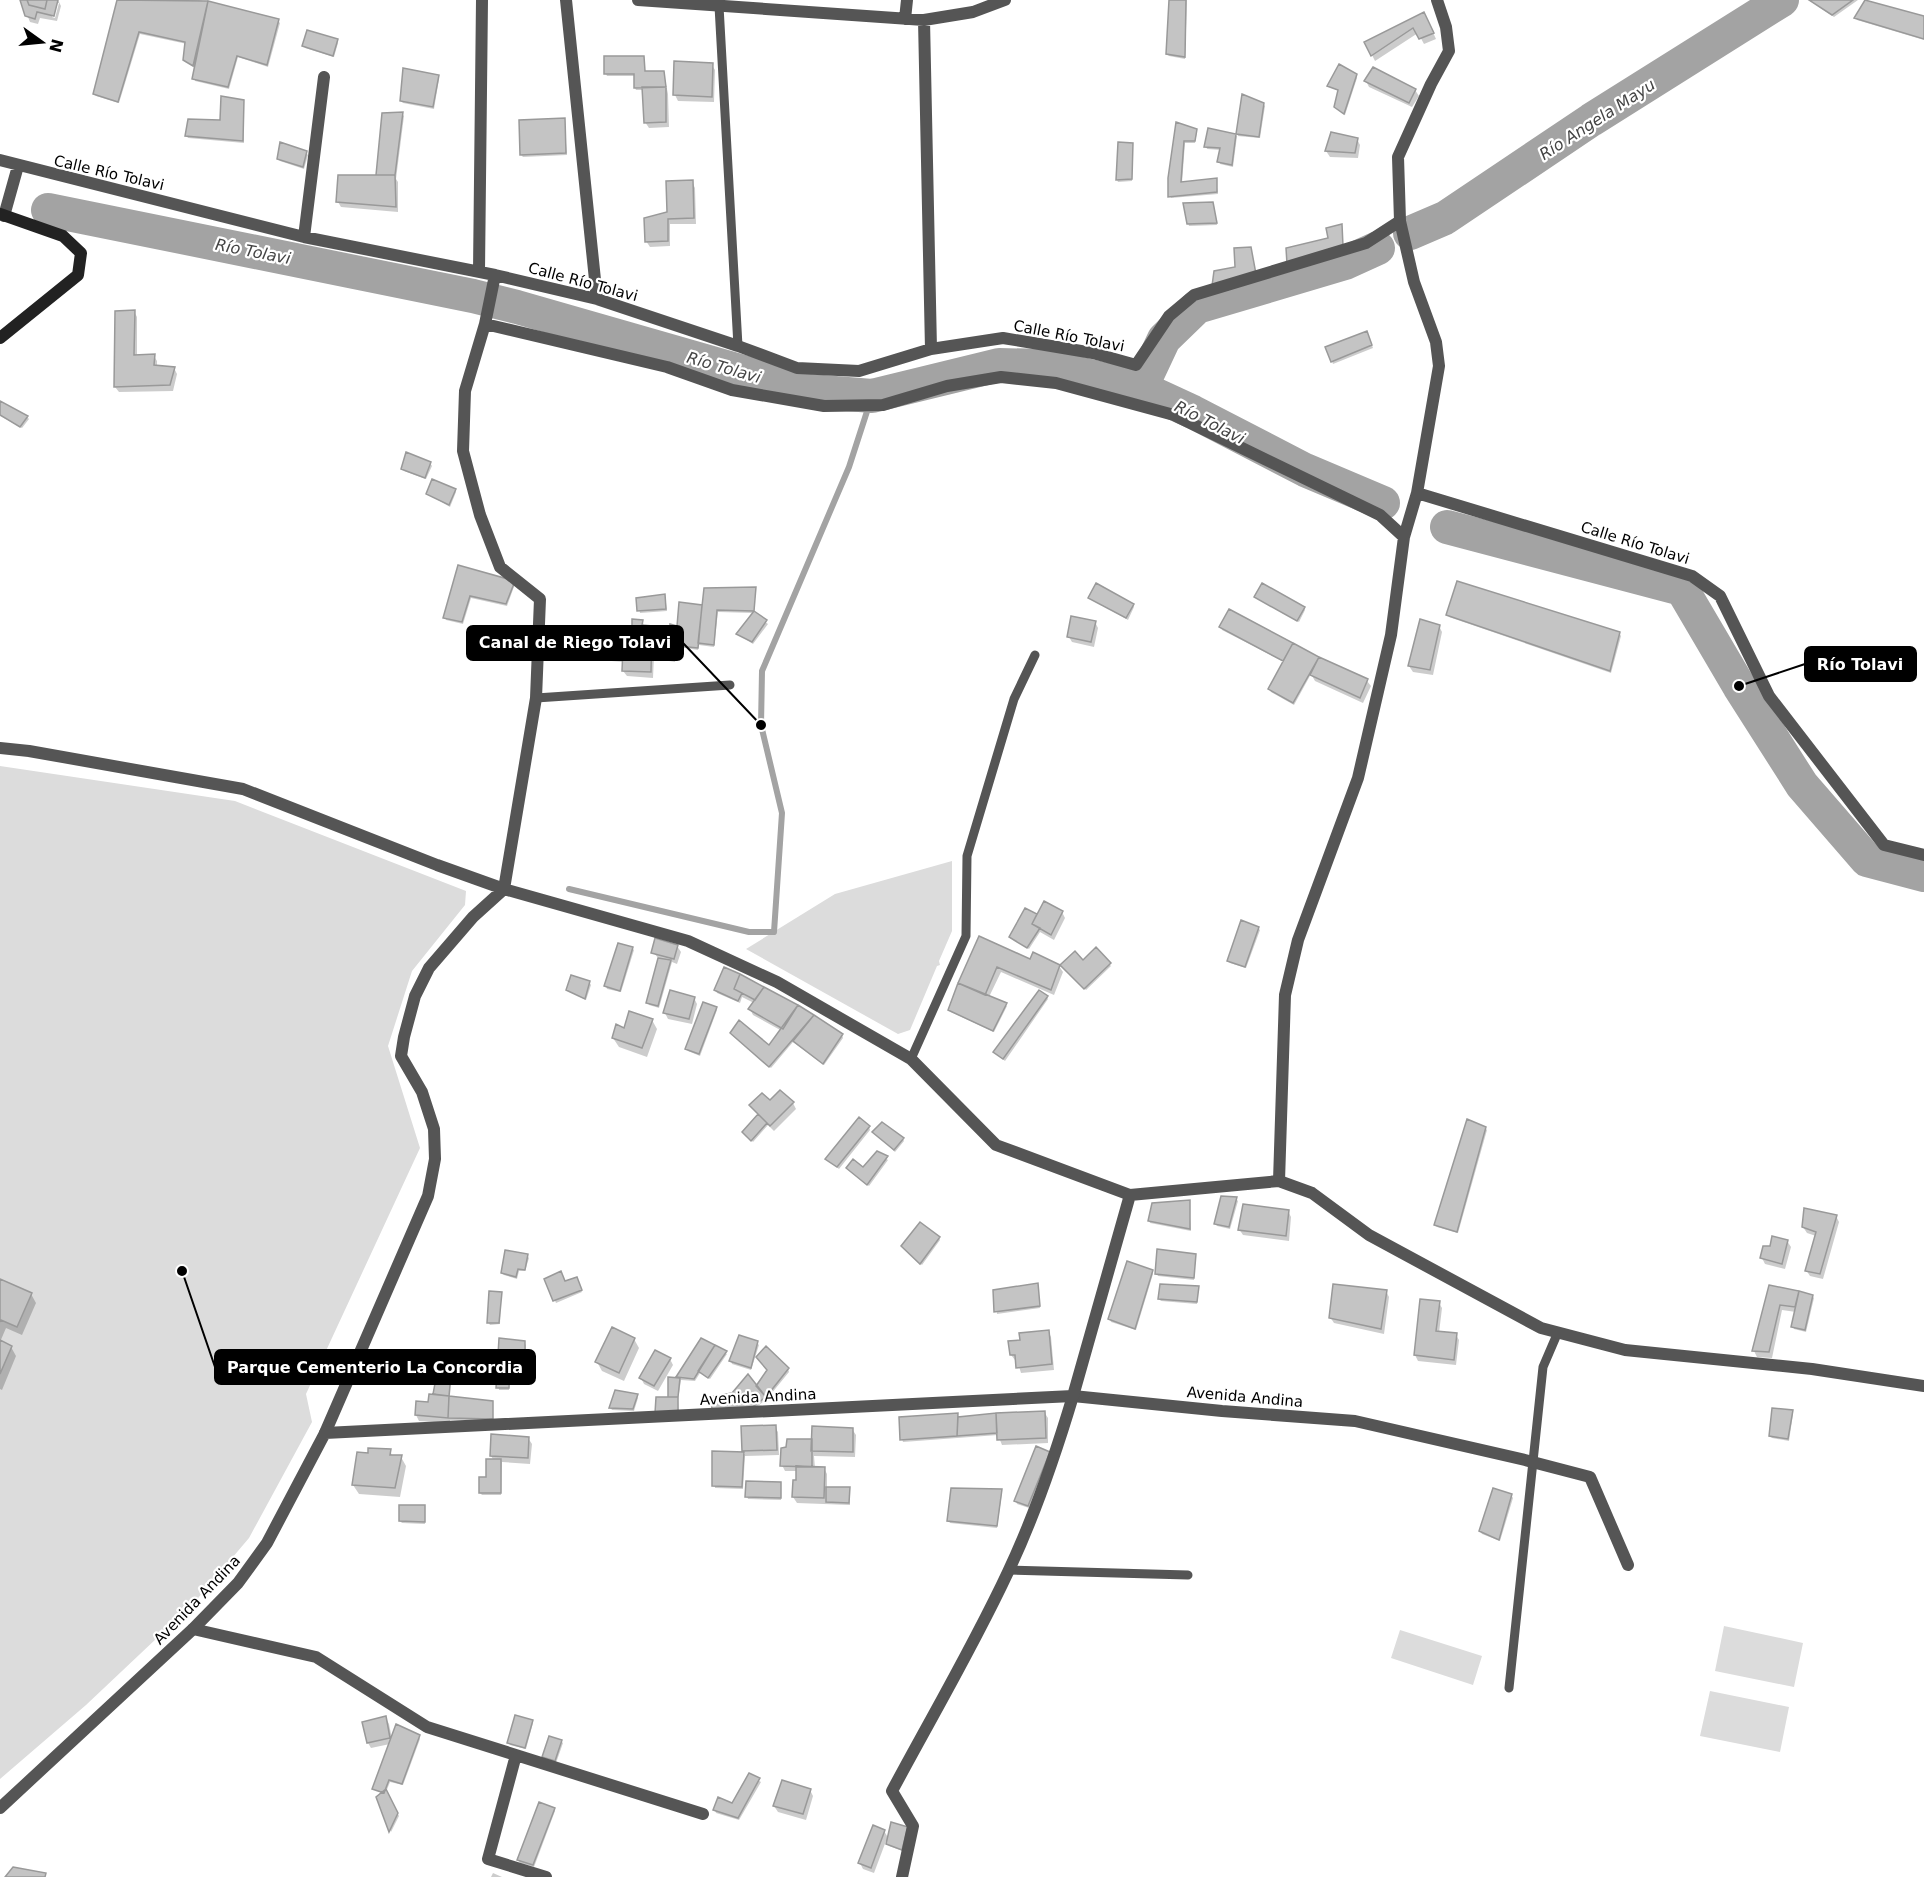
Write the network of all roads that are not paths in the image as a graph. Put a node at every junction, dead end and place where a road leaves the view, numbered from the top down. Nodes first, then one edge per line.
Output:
1 (482, 0) edge
2 (566, 0) edge
3 (638, 0) edge
4 (907, 0) edge
5 (1005, 0) edge
6 (1437, 0) edge
7 (719, 6) junction
8 (905, 19) junction
9 (924, 20) junction
10 (324, 77) dead end
11 (0, 160) edge
12 (18, 166) junction
13 (2, 215) edge
14 (1400, 221) junction
15 (304, 237) junction
16 (479, 271) junction
17 (495, 275) junction
18 (597, 299) junction
19 (485, 323) junction
20 (0, 338) edge
21 (738, 346) junction
22 (931, 349) junction
23 (1417, 494) junction
24 (1404, 537) junction
25 (1035, 655) dead end
26 (730, 685) dead end
27 (536, 698) junction
28 (0, 748) edge
29 (1924, 855) edge
30 (504, 890) junction
31 (911, 1059) junction
32 (1279, 1181) junction
33 (1130, 1195) junction
34 (1558, 1332) junction
35 (1924, 1386) edge
36 (1073, 1396) junction
37 (325, 1434) junction
38 (1533, 1462) junction
39 (1628, 1565) dead end
40 (1009, 1570) junction
41 (1188, 1575) dead end
42 (193, 1629) junction
43 (1509, 1688) dead end
44 (516, 1755) junction
45 (0, 1808) edge
46 (703, 1814) dead end
47 (546, 1877) edge
48 (902, 1877) edge

1 - 16 street
2 - 18 street
3 - 7 street
4 - 8 street
5 - 9 street
6 - 14 street
7 - 8 street
7 - 21 lane
8 - 9 street
9 - 22 street
10 - 15 street
11 - 12 street, Calle Río Tolavi
12 - 13 street
12 - 15 street, Calle Río Tolavi
13 - 20 main road
14 - 22 street, Calle Río Tolavi
14 - 23 street
15 - 16 street, Calle Río Tolavi
16 - 17 street, Calle Río Tolavi
17 - 18 street, Calle Río Tolavi
17 - 19 street
18 - 21 street, Calle Río Tolavi
19 - 24 street
19 - 27 street
21 - 22 street, Calle Río Tolavi
23 - 24 street
23 - 29 street, Calle Río Tolavi
24 - 32 street
25 - 31 lane
26 - 27 lane
27 - 30 street
28 - 30 street
30 - 31 street
30 - 37 street
31 - 33 street
32 - 33 street
32 - 34 street
33 - 36 street
34 - 35 street
34 - 38 lane
36 - 37 street, Avenida Andina
36 - 38 street, Avenida Andina
36 - 40 street
37 - 42 street, Avenida Andina
38 - 39 street, Avenida Andina
38 - 43 lane
40 - 41 lane
40 - 48 street
42 - 44 street
42 - 45 street, Avenida Andina
44 - 46 street
44 - 47 street

